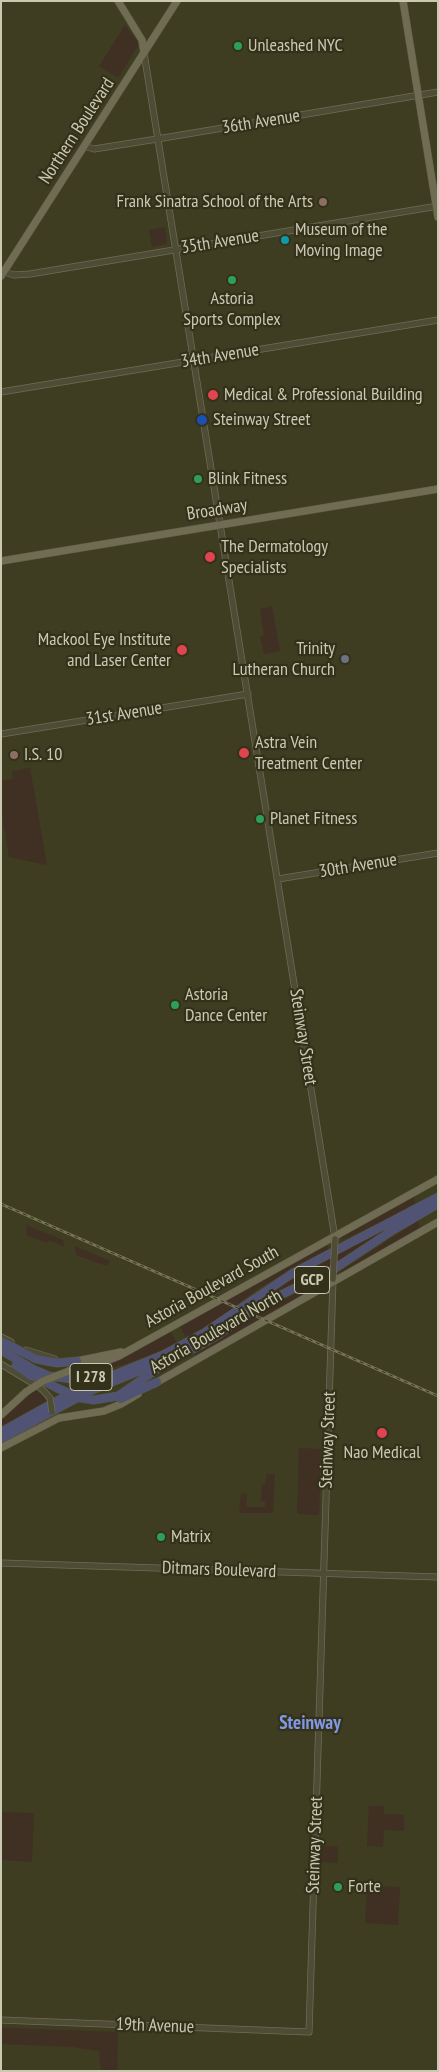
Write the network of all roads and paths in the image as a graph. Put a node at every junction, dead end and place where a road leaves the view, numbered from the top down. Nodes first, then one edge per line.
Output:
1 (118, 1) edge
2 (177, 1) edge
3 (403, 1) edge
4 (144, 53) junction
5 (438, 92) edge
6 (418, 96) junction
7 (157, 139) junction
8 (84, 146) junction
9 (437, 206) edge
10 (438, 217) edge
11 (176, 250) junction
12 (2, 274) edge
13 (438, 320) edge
14 (194, 360) junction
15 (1, 392) edge
16 (438, 489) edge
17 (220, 525) junction
18 (1, 561) edge
19 (248, 694) junction
20 (1, 734) edge
21 (438, 853) edge
22 (278, 879) junction
23 (438, 1179) edge
24 (436, 1201) edge
25 (438, 1222) edge
26 (335, 1237) junction
27 (334, 1281) junction
28 (1, 1336) edge
29 (1, 1341) edge
30 (182, 1345) junction
31 (195, 1348) junction
32 (132, 1349) junction
33 (1, 1350) edge
34 (1, 1356) edge
35 (77, 1361) junction
36 (1, 1364) edge
37 (157, 1382) junction
38 (93, 1402) junction
39 (1, 1415) edge
40 (54, 1420) junction
41 (1, 1432) edge
42 (1, 1439) edge
43 (1, 1448) edge
44 (1, 1563) edge
45 (324, 1574) junction
46 (438, 1577) edge
47 (1, 2020) edge
48 (309, 2032) joint

1 - 4 main road
2 - 4 main road, Northern Boulevard
3 - 6 main road
4 - 7 street, Steinway Street
4 - 8 main road, Northern Boulevard
5 - 6 street, 36th Avenue
6 - 7 street, 36th Avenue
6 - 9 main road
7 - 8 street, 36th Avenue
7 - 11 street, Steinway Street
8 - 12 main road, Northern Boulevard
9 - 10 main road
9 - 11 street, 35th Avenue
11 - 12 street, 35th Avenue
11 - 14 street, Steinway Street
13 - 14 street, 34th Avenue
14 - 15 street, 34th Avenue
14 - 17 street, Steinway Street
16 - 17 main road, Broadway
17 - 18 main road, Broadway
17 - 19 street, Steinway Street
19 - 20 street, 31st Avenue
19 - 22 street, Steinway Street
21 - 22 street, 30th Avenue
22 - 26 street, Steinway Street
23 - 26 main road, Astoria Boulevard South
24 - 30 highway, I 278
24 - 31 highway, GCP
25 - 27 main road, Astoria Boulevard North
26 - 27 street, Steinway Street, bridge
26 - 32 main road, Astoria Boulevard South
27 - 37 main road, Astoria Boulevard North
27 - 45 street, Steinway Street
28 - 35 street
29 - 35 highway
30 - 33 highway, I 278
30 - 41 highway
31 - 38 highway, I 278
31 - 42 highway, GCP
32 - 35 main road
32 - 39 main road, Astoria Boulevard South, bridge
34 - 38 highway, I 278, bridge
36 - 40 street, bridge
37 - 38 highway
37 - 40 main road, Astoria Boulevard North
40 - 43 main road, Astoria Boulevard North
44 - 45 street, Ditmars Boulevard
45 - 46 street, Ditmars Boulevard
45 - 48 street, Steinway Street
47 - 48 street, 19th Avenue

